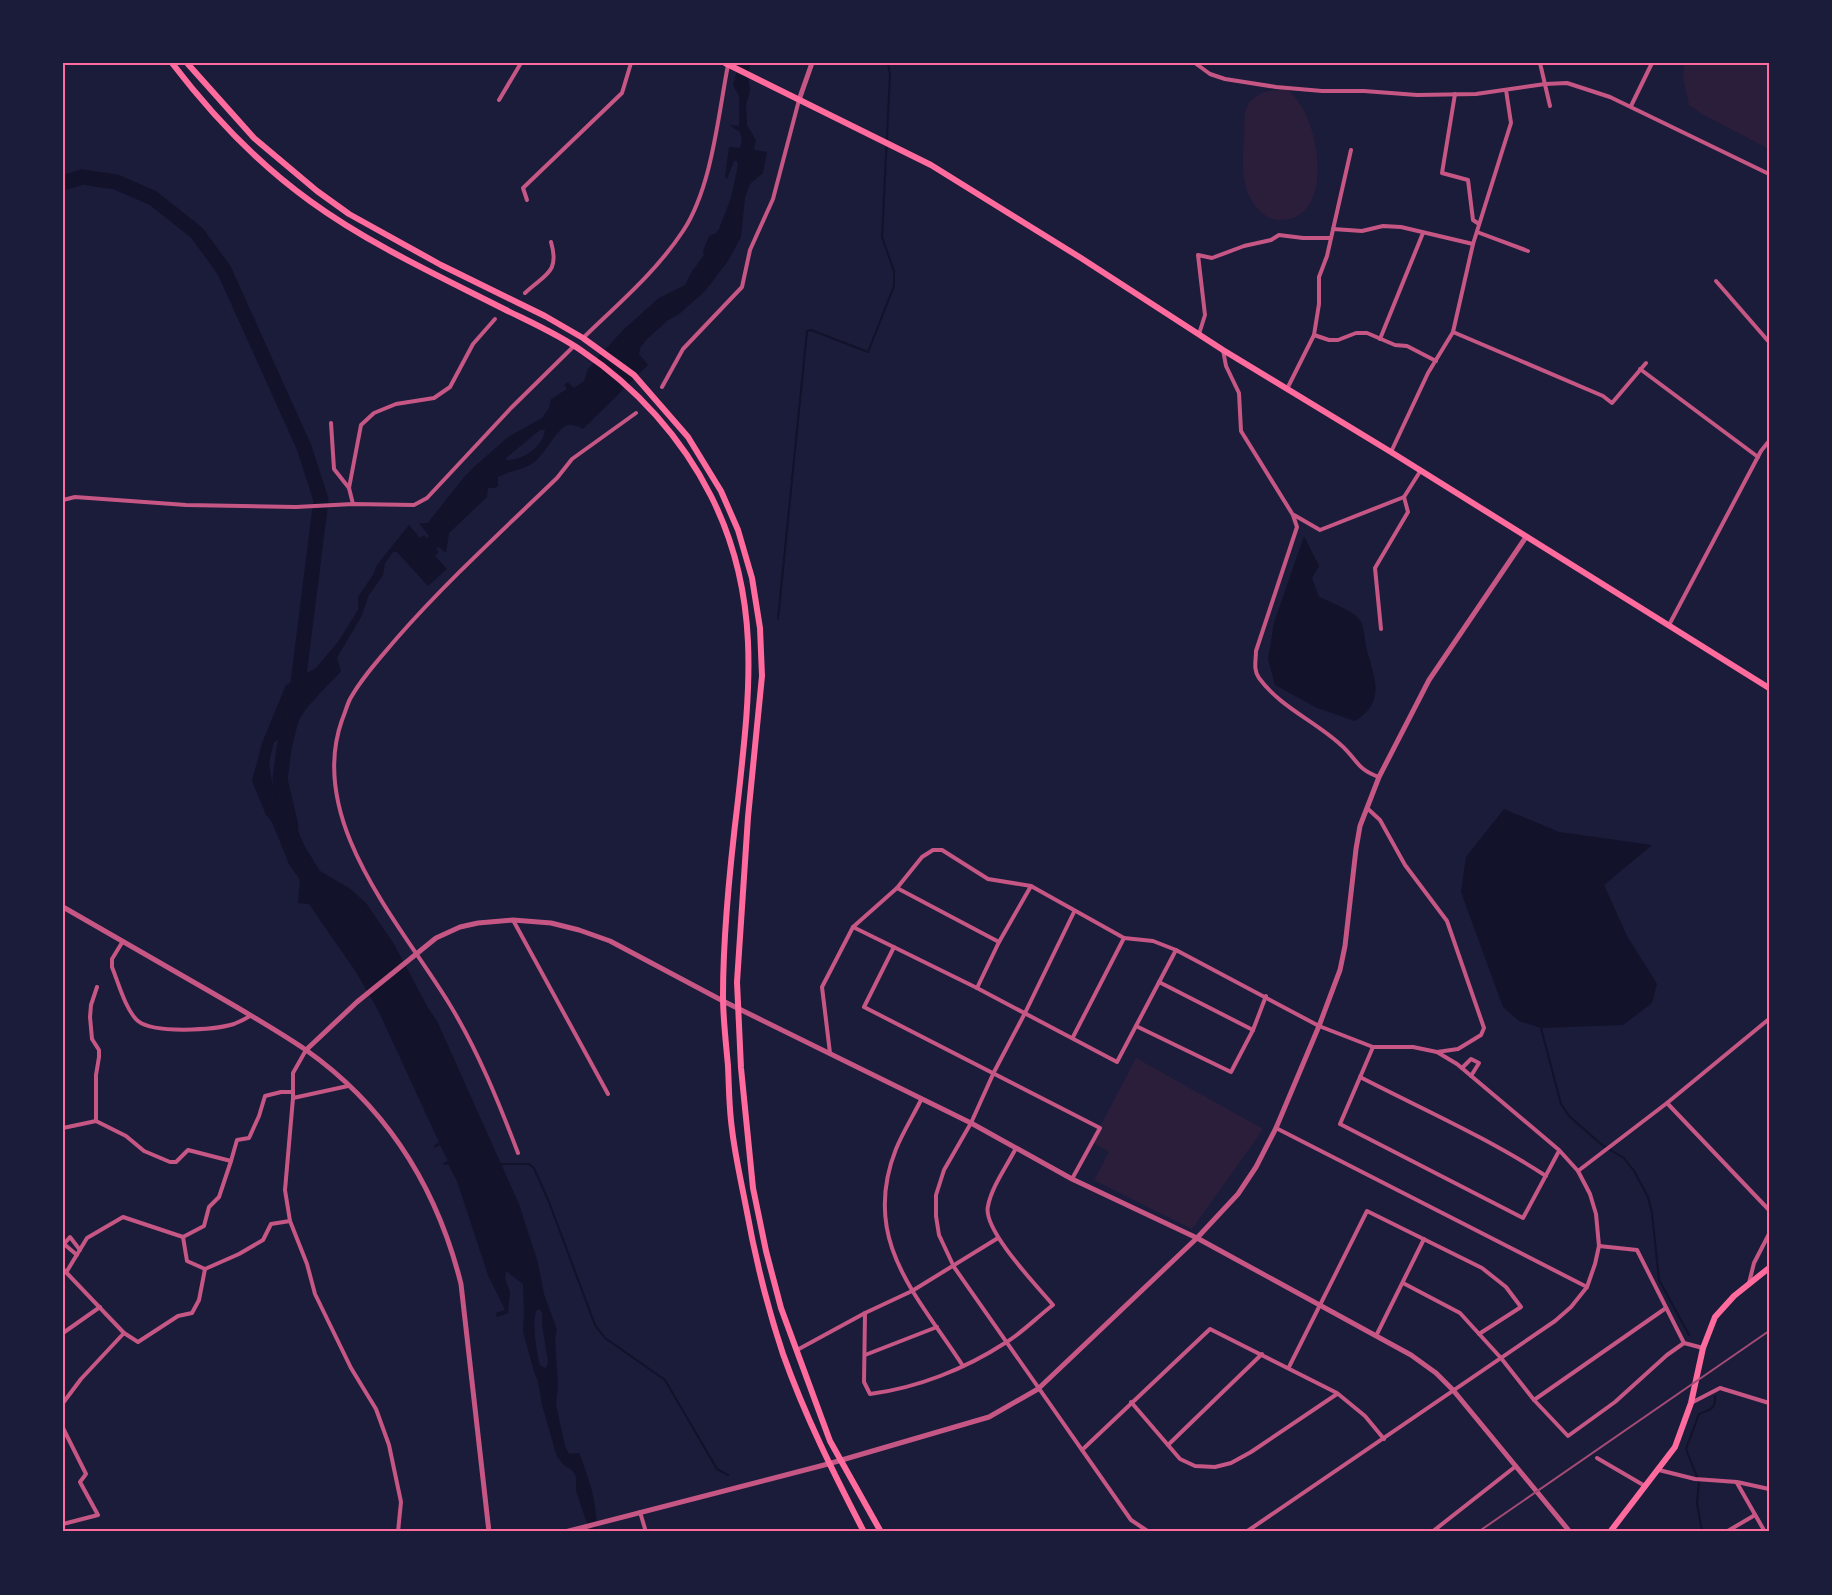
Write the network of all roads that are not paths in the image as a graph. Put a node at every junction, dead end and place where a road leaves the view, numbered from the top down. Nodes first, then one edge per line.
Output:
1 (172, 63) edge
2 (187, 63) edge
3 (521, 63) edge
4 (631, 63) edge
5 (812, 63) edge
6 (1195, 63) edge
7 (1540, 63) edge
8 (1652, 63) edge
9 (729, 65) edge
10 (1545, 84) junction
11 (1506, 90) junction
12 (1455, 94) junction
13 (796, 98) junction
14 (499, 100) dead end
15 (1550, 106) dead end
16 (1630, 106) junction
17 (1351, 150) dead end
18 (1769, 174) edge
19 (527, 200) dead end
20 (1479, 224) junction
21 (1333, 229) junction
22 (1477, 232) junction
23 (1423, 233) junction
24 (1331, 238) junction
25 (551, 242) dead end
26 (1473, 244) junction
27 (1528, 251) dead end
28 (1716, 281) dead end
29 (525, 293) dead end
30 (495, 319) dead end
31 (1453, 332) junction
32 (1199, 333) junction
33 (1314, 335) junction
34 (1380, 339) junction
35 (586, 340) junction
36 (1769, 342) edge
37 (574, 346) junction
38 (1223, 350) junction
39 (1436, 361) junction
40 (1646, 363) dead end
41 (1640, 369) junction
42 (662, 387) dead end
43 (1287, 389) junction
44 (636, 413) dead end
45 (331, 423) dead end
46 (1769, 441) edge
47 (1391, 452) junction
48 (1758, 457) junction
49 (1421, 470) junction
50 (349, 488) junction
51 (1404, 496) junction
52 (63, 500) edge
53 (352, 505) junction
54 (1293, 515) junction
55 (1526, 537) junction
56 (1669, 626) junction
57 (1381, 629) dead end
58 (1769, 688) edge
59 (1379, 777) junction
60 (1367, 808) junction
61 (1031, 886) junction
62 (897, 888) junction
63 (63, 907) edge
64 (1074, 912) junction
65 (513, 920) junction
66 (853, 927) junction
67 (1124, 938) junction
68 (123, 941) junction
69 (999, 942) junction
70 (894, 947) junction
71 (1176, 950) junction
72 (416, 952) junction
73 (1159, 982) junction
74 (97, 987) dead end
75 (977, 988) junction
76 (1266, 996) junction
77 (723, 1000) junction
78 (737, 1008) junction
79 (1025, 1013) junction
80 (251, 1016) junction
81 (1769, 1019) edge
82 (1136, 1026) junction
83 (1319, 1026) junction
84 (1253, 1030) junction
85 (1073, 1037) junction
86 (1373, 1047) junction
87 (306, 1050) junction
88 (1437, 1052) junction
89 (830, 1054) junction
90 (1462, 1068) junction
91 (994, 1072) junction
92 (1471, 1076) junction
93 (1360, 1077) junction
94 (349, 1086) junction
95 (293, 1092) junction
96 (608, 1094) dead end
97 (293, 1098) junction
98 (921, 1100) junction
99 (1667, 1103) junction
100 (96, 1121) junction
101 (971, 1123) junction
102 (63, 1128) edge
103 (1276, 1128) junction
104 (1016, 1148) junction
105 (1559, 1150) junction
106 (518, 1153) dead end
107 (231, 1161) junction
108 (1578, 1171) junction
109 (1546, 1176) junction
110 (1072, 1179) junction
111 (1769, 1210) edge
112 (290, 1221) junction
113 (1769, 1234) edge
114 (183, 1237) junction
115 (998, 1238) junction
116 (1197, 1238) junction
117 (1424, 1239) junction
118 (1599, 1246) junction
119 (80, 1250) junction
120 (77, 1255) junction
121 (954, 1267) junction
122 (1769, 1268) edge
123 (205, 1269) junction
124 (65, 1270) edge
125 (1403, 1283) junction
126 (1749, 1283) junction
127 (1587, 1287) junction
128 (912, 1291) junction
129 (1319, 1304) junction
130 (100, 1307) junction
131 (1666, 1308) junction
132 (865, 1313) junction
133 (937, 1327) junction
134 (63, 1333) edge
135 (124, 1333) junction
136 (1377, 1334) junction
137 (1479, 1334) junction
138 (1006, 1343) junction
139 (1684, 1343) junction
140 (1703, 1348) junction
141 (797, 1350) junction
142 (1262, 1354) junction
143 (865, 1356) junction
144 (1501, 1358) junction
145 (963, 1366) junction
146 (1289, 1367) junction
147 (1038, 1389) junction
148 (1454, 1390) junction
149 (1337, 1394) junction
150 (1534, 1400) junction
151 (1131, 1402) junction
152 (63, 1403) edge
153 (1769, 1403) edge
154 (1691, 1404) junction
155 (63, 1428) edge
156 (1383, 1439) junction
157 (1168, 1445) junction
158 (1082, 1450) junction
159 (1596, 1458) dead end
160 (841, 1460) junction
161 (828, 1464) junction
162 (1516, 1466) junction
163 (1659, 1470) junction
164 (1737, 1482) junction
165 (1645, 1486) junction
166 (1769, 1489) edge
167 (640, 1512) junction
168 (1755, 1515) junction
169 (63, 1524) edge
170 (881, 1531) edge
171 (398, 1532) edge
172 (489, 1532) edge
173 (565, 1532) edge
174 (646, 1532) edge
175 (864, 1532) edge
176 (1149, 1532) edge
177 (1246, 1532) edge
178 (1432, 1532) edge
179 (1570, 1532) edge
180 (1610, 1532) edge
181 (1726, 1532) edge
182 (1765, 1532) edge

1 - 37 main road
2 - 35 main road
3 - 14 street
4 - 19 street
5 - 13 street
6 - 12 street
7 - 10 street
8 - 16 street
9 - 13 main road
9 - 35 street
10 - 11 street
10 - 15 street
10 - 16 street
11 - 12 street
11 - 20 street
12 - 20 street
13 - 32 main road
13 - 42 street
16 - 18 street
17 - 21 street
20 - 22 street
21 - 23 street
21 - 24 street
22 - 26 street
22 - 27 street
23 - 26 street
23 - 34 street
24 - 32 street
24 - 33 street
25 - 29 street
26 - 31 street
28 - 36 street
30 - 50 street
31 - 39 street
31 - 41 street
32 - 38 main road
33 - 34 street
33 - 43 street
34 - 39 street
35 - 78 main road
37 - 53 street
37 - 77 main road
38 - 43 main road
38 - 54 street
39 - 47 street
40 - 41 street
41 - 48 street
43 - 47 main road
44 - 72 street
45 - 50 street
46 - 48 street
47 - 49 main road
48 - 56 street
49 - 51 street
49 - 55 main road
50 - 53 street
51 - 54 street
51 - 57 street
52 - 53 street
54 - 59 street
55 - 56 main road
55 - 59 street
56 - 58 main road
59 - 60 street
60 - 83 street
60 - 88 street
61 - 62 street
61 - 64 street
61 - 69 street
62 - 66 street
62 - 69 street
63 - 68 street
64 - 67 street
64 - 79 street
65 - 72 street
65 - 77 street
65 - 96 street
66 - 70 street
66 - 89 street
67 - 71 street
67 - 85 street
68 - 80 street
68 - 80 street
69 - 75 street
70 - 75 street
70 - 91 street
71 - 73 street
71 - 76 street
72 - 87 street
72 - 106 street
73 - 82 street
73 - 84 street
74 - 100 street
75 - 79 street
76 - 83 street
76 - 84 street
77 - 78 street
77 - 161 main road
78 - 89 street
78 - 141 main road
79 - 85 street
79 - 91 street
80 - 87 street
81 - 99 street
82 - 84 street
82 - 85 street
83 - 86 street
83 - 103 street
86 - 88 street
86 - 93 street
87 - 94 street
87 - 95 street
88 - 90 street
89 - 98 street
90 - 92 street
90 - 92 street
91 - 101 street
91 - 110 street
92 - 105 street
93 - 109 street
93 - 109 street
94 - 97 street
94 - 172 street
95 - 97 street
95 - 107 street
97 - 112 street
98 - 101 street
98 - 128 street
99 - 108 street
99 - 111 street
100 - 102 street
100 - 107 street
101 - 104 street
101 - 121 street
103 - 116 street
103 - 127 street
104 - 110 street
104 - 115 street
105 - 108 street
105 - 109 street
107 - 114 street
108 - 118 street
110 - 116 street
112 - 123 street
112 - 171 street
113 - 126 street
114 - 119 street
114 - 123 street
115 - 121 street
115 - 138 street
116 - 129 street
116 - 147 street
117 - 125 street
117 - 129 street
117 - 137 street
118 - 127 street
118 - 131 street
119 - 120 street
119 - 120 street
120 - 124 street
121 - 128 street
121 - 138 street
122 - 126 main road
123 - 135 street
124 - 130 street
125 - 136 street
125 - 137 street
126 - 140 main road
127 - 144 street
128 - 132 street
128 - 133 street
129 - 136 street
129 - 146 street
130 - 134 street
130 - 135 street
131 - 139 street
131 - 150 street
132 - 141 street
132 - 143 street
133 - 143 street
133 - 145 street
135 - 152 street
136 - 148 street
137 - 144 street
138 - 145 street
138 - 147 street
139 - 140 street
139 - 150 street
140 - 154 main road
141 - 160 main road
142 - 146 street
142 - 151 street
142 - 157 street
143 - 145 street
144 - 148 street
144 - 150 street
146 - 149 street
147 - 158 street
147 - 160 street
148 - 156 street
148 - 162 street
149 - 156 street
149 - 157 street
151 - 157 street
151 - 158 street
153 - 154 street
154 - 163 main road
155 - 169 street
156 - 177 street
158 - 176 street
159 - 165 street
160 - 161 street
160 - 170 main road
161 - 167 street
161 - 175 main road
162 - 178 street
162 - 179 street
163 - 164 street
163 - 165 main road
164 - 166 street
164 - 168 street
165 - 180 main road
167 - 173 street
167 - 174 street
168 - 181 street
168 - 182 street

